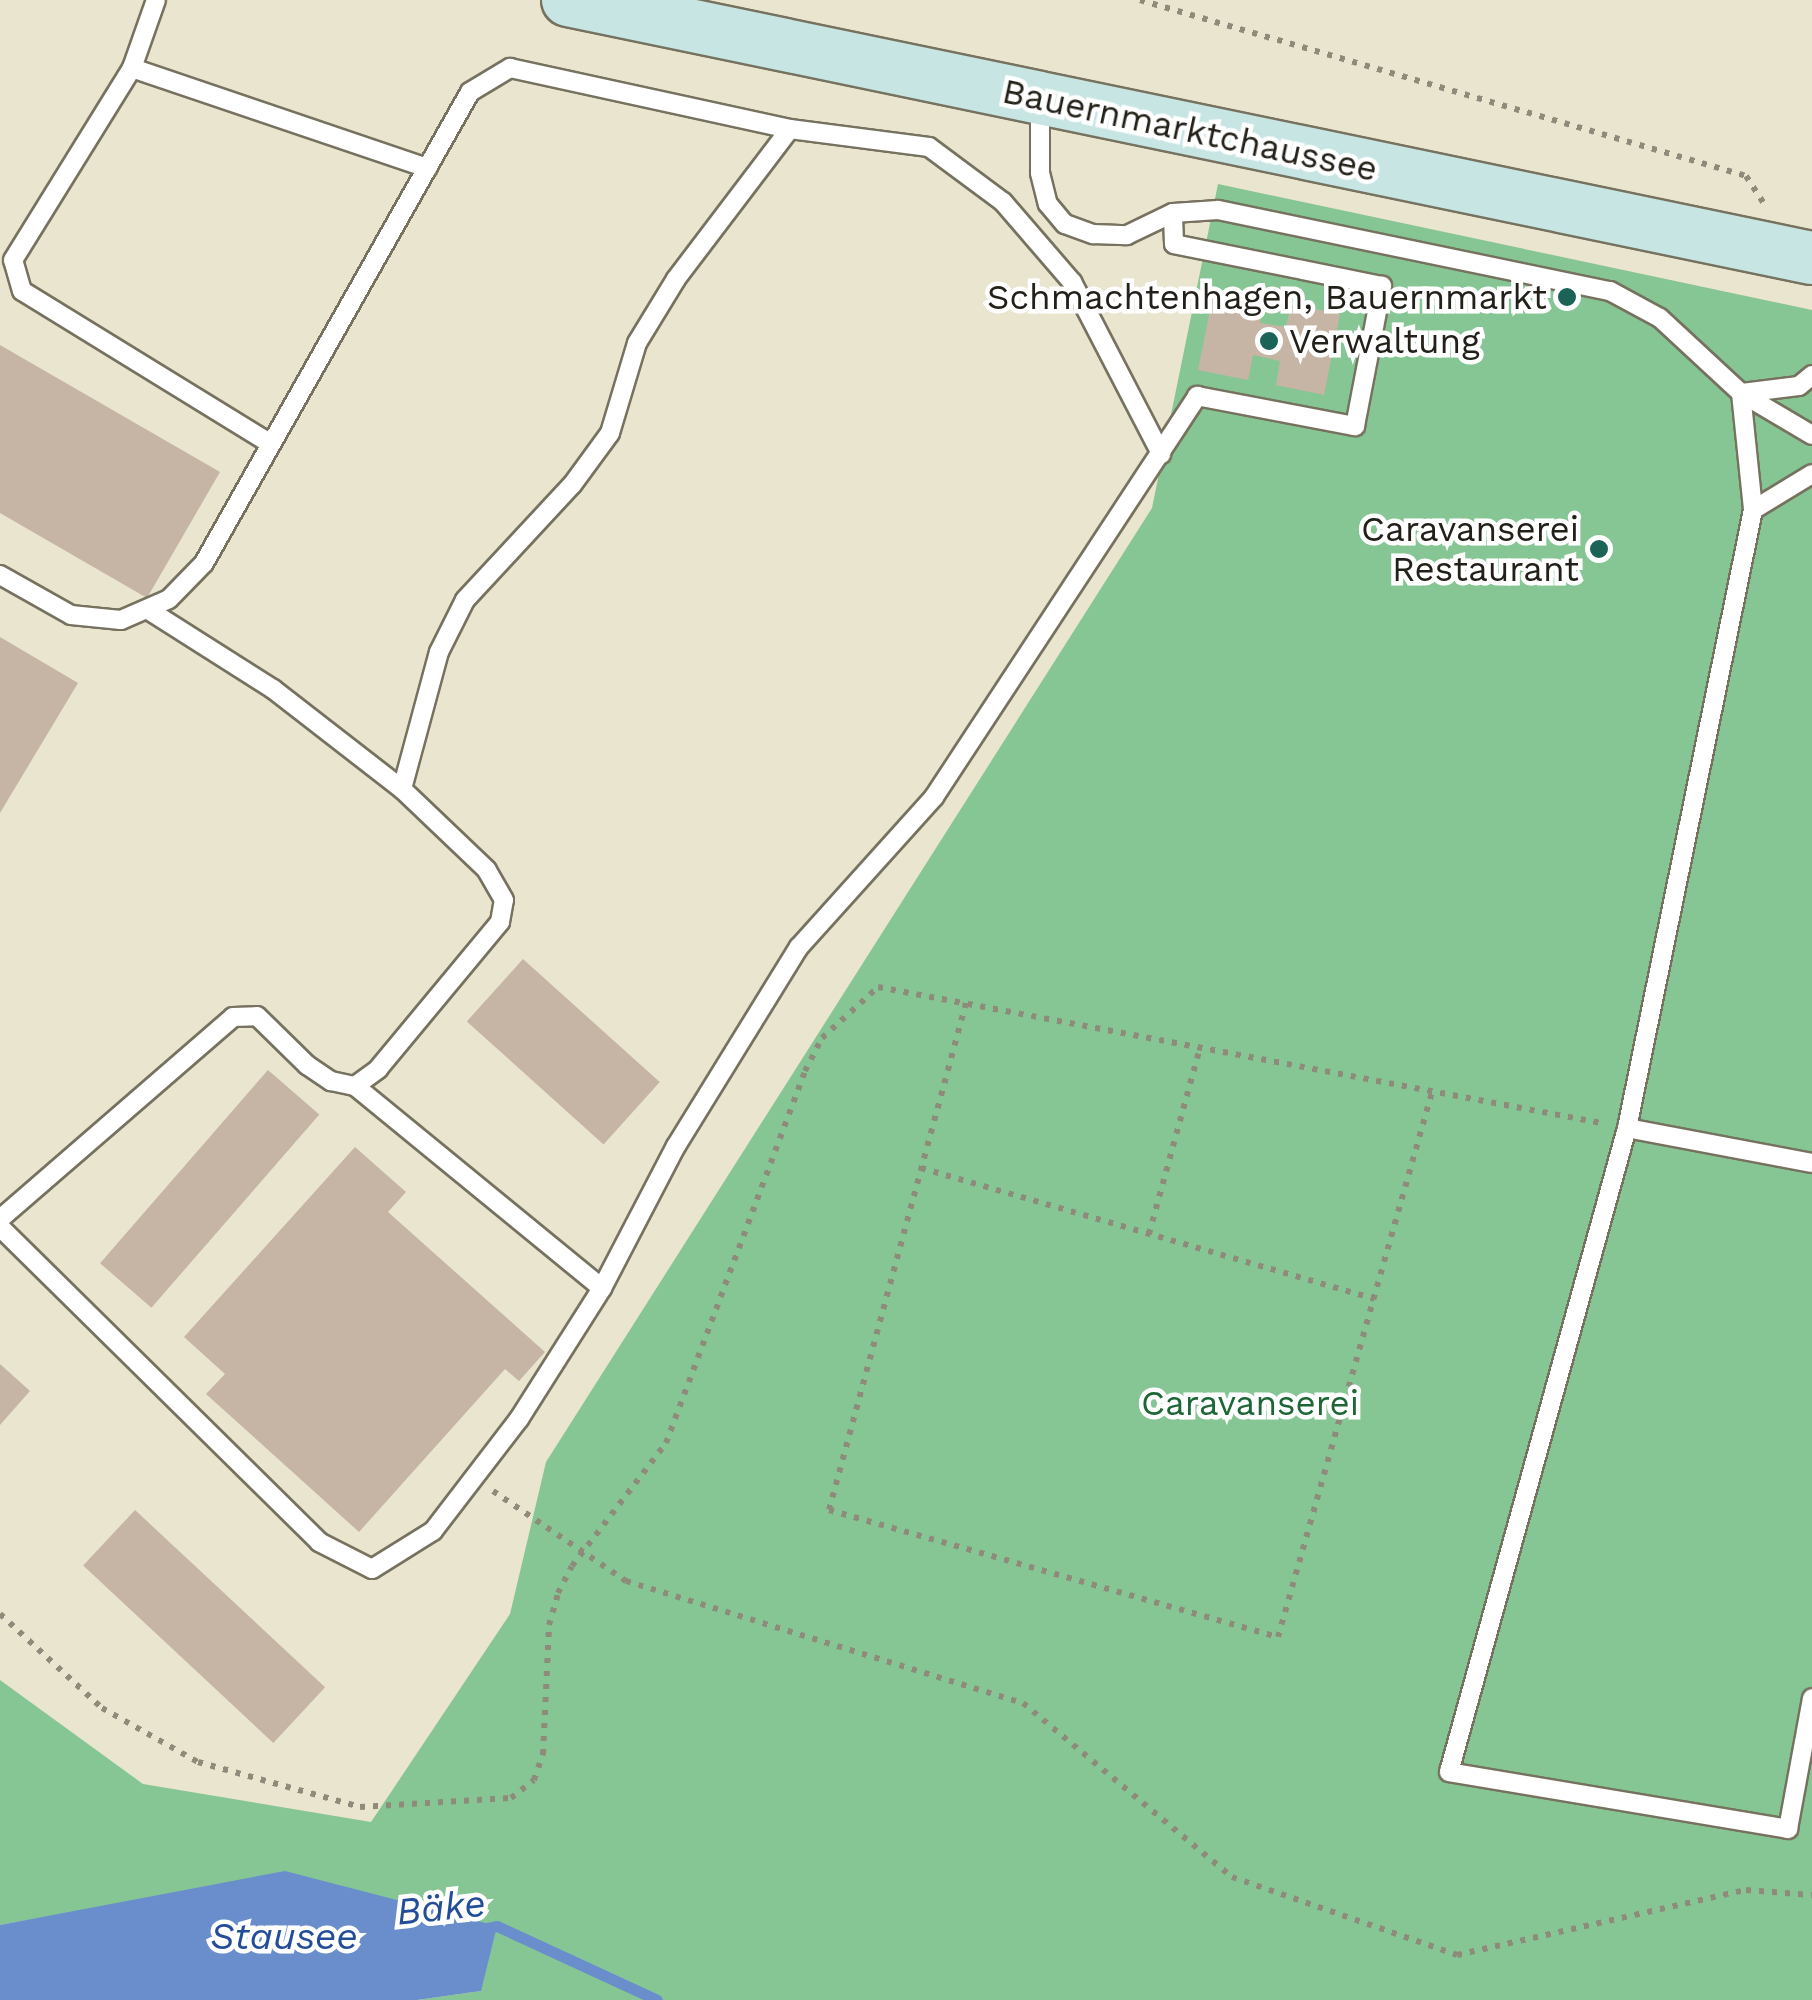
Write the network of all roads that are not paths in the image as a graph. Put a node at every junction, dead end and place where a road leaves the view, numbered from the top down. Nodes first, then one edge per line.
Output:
1 (156, 0) edge
2 (568, 0) edge
3 (132, 68) junction
4 (1040, 99) junction
5 (790, 128) junction
6 (428, 168) junction
7 (1174, 214) junction
8 (1804, 257) edge
9 (1812, 374) edge
10 (1742, 393) junction
11 (1812, 434) edge
12 (272, 444) junction
13 (1161, 454) junction
14 (1812, 474) edge
15 (1753, 510) junction
16 (0, 575) edge
17 (147, 609) junction
18 (402, 790) junction
19 (355, 1086) junction
20 (1627, 1128) junction
21 (1812, 1162) edge
22 (0, 1223) edge
23 (602, 1288) junction
24 (1812, 1698) edge

1 - 3 lane
2 - 4 main road, Bauernmarktchaussee
3 - 6 lane
3 - 12 lane
4 - 7 lane
4 - 8 main road, Bauernmarktchaussee
5 - 6 lane
5 - 13 lane
5 - 18 lane
6 - 12 lane
7 - 10 lane
7 - 13 lane
9 - 10 lane
10 - 11 lane
10 - 15 lane
12 - 17 lane
13 - 23 lane
14 - 15 lane
15 - 20 lane
16 - 17 lane
17 - 18 lane
18 - 19 lane
19 - 22 lane
19 - 23 lane
20 - 21 lane
20 - 24 lane
22 - 23 lane

